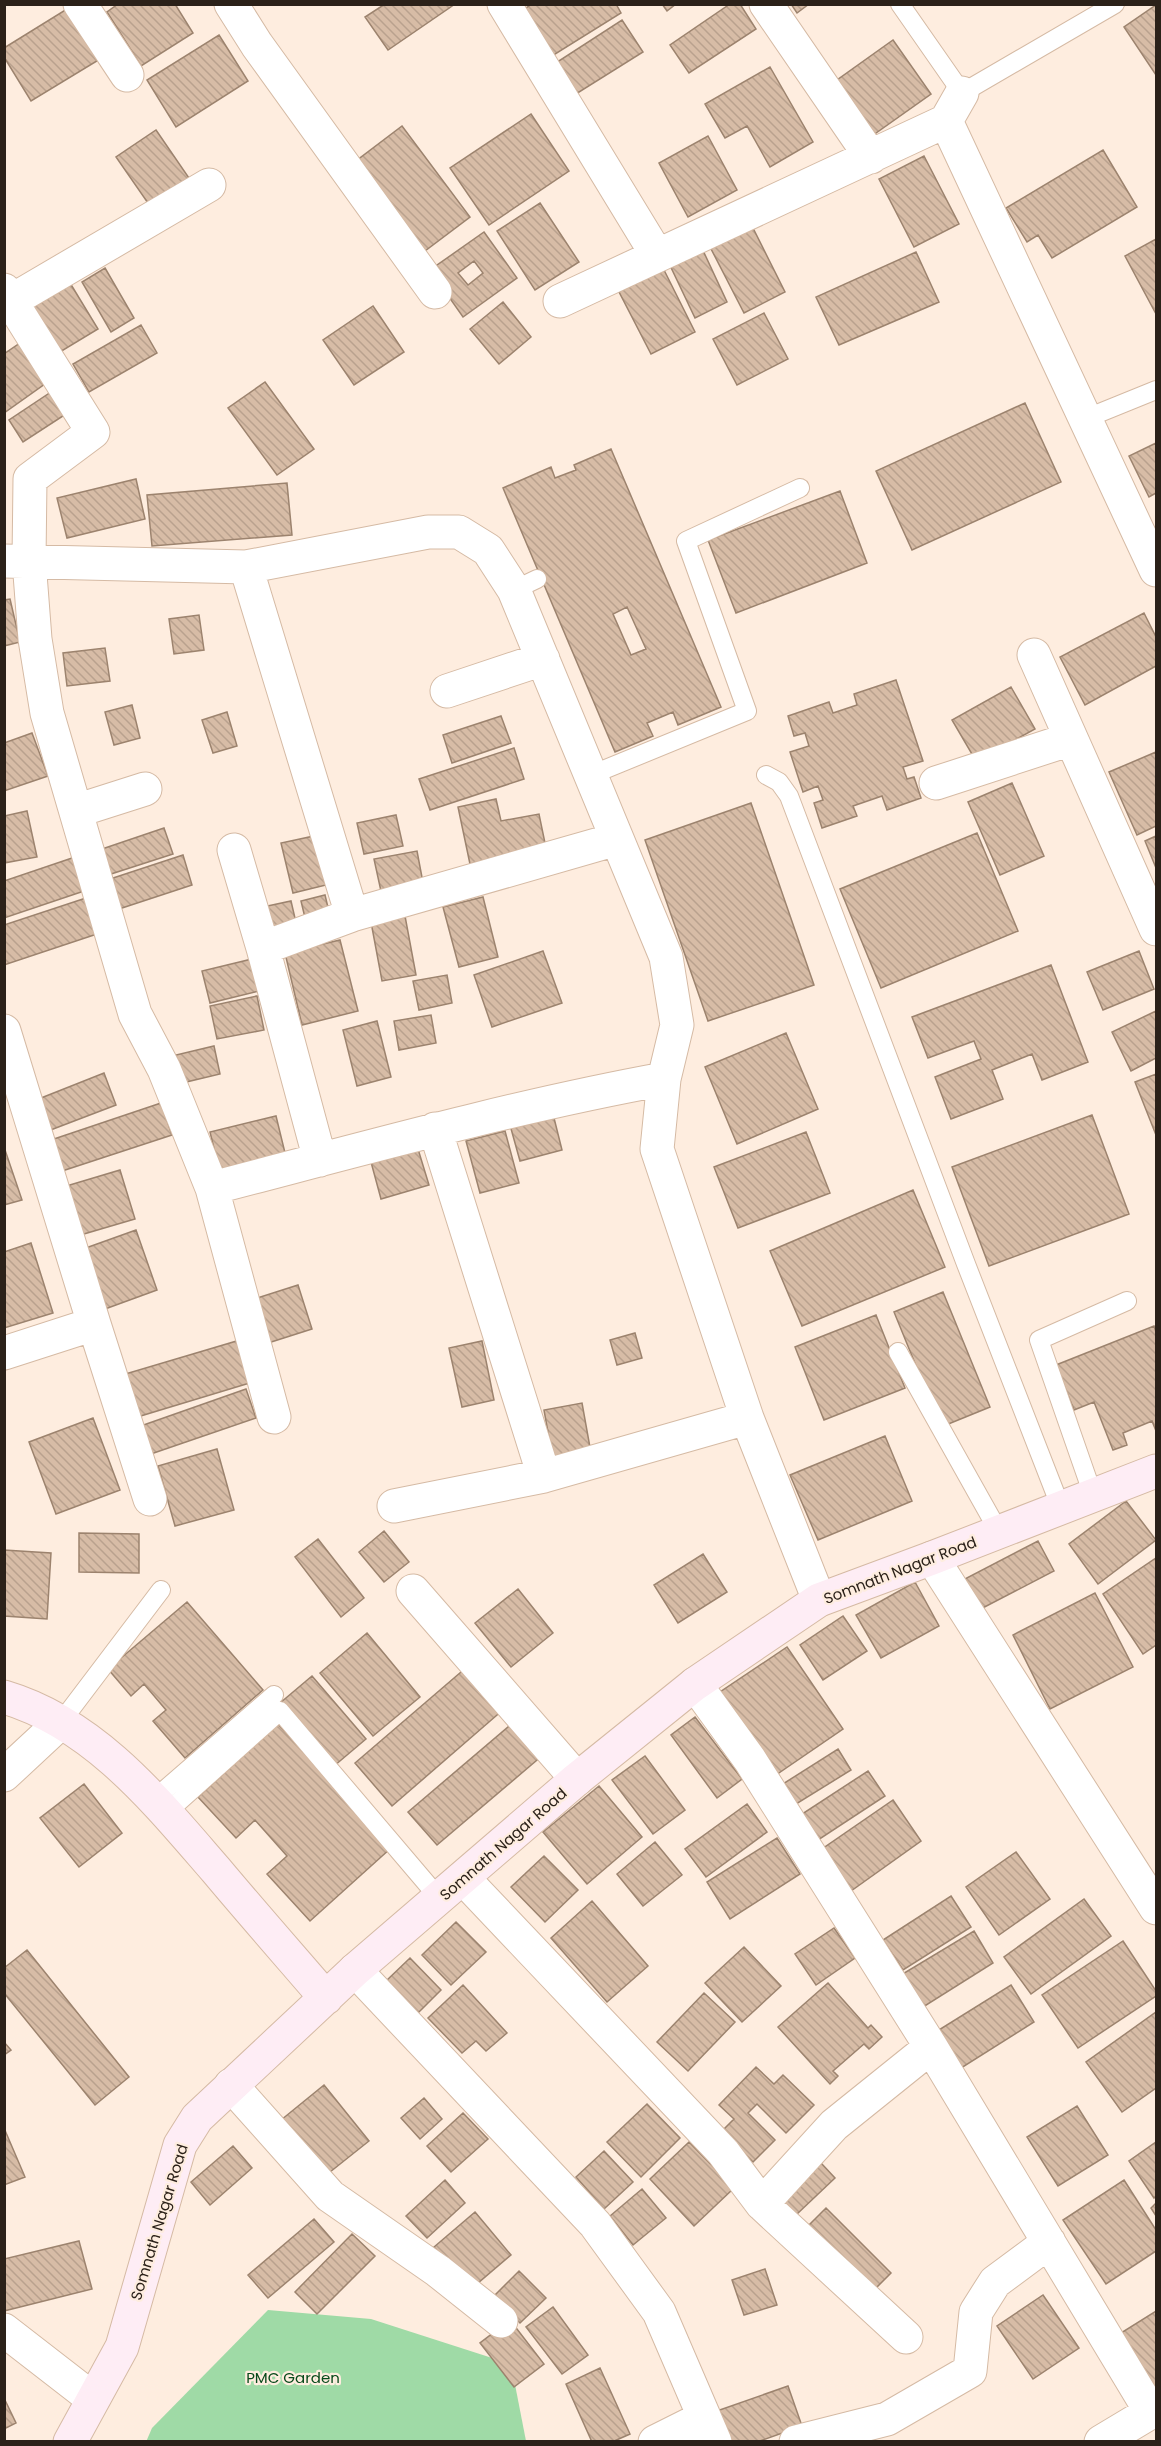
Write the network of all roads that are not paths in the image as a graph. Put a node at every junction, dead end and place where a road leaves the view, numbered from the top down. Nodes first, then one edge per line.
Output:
1 (81, 4) edge
2 (231, 4) edge
3 (504, 4) edge
4 (766, 4) edge
5 (900, 4) edge
6 (1115, 4) edge
7 (127, 75) dead end
8 (962, 93) junction
9 (946, 121) junction
10 (871, 157) junction
11 (209, 185) dead end
12 (657, 255) junction
13 (435, 292) dead end
14 (8, 295) edge
15 (560, 301) dead end
16 (1156, 390) edge
17 (1087, 418) junction
18 (800, 488) dead end
19 (17, 561) edge
20 (246, 567) junction
21 (1156, 570) edge
22 (1034, 655) dead end
23 (543, 659) junction
24 (447, 691) dead end
25 (1071, 739) junction
26 (591, 775) junction
27 (766, 775) dead end
28 (936, 783) dead end
29 (145, 789) dead end
30 (76, 811) junction
31 (617, 839) junction
32 (234, 850) dead end
33 (352, 915) junction
34 (1156, 929) edge
35 (263, 948) junction
36 (6, 1040) edge
37 (664, 1079) junction
38 (435, 1129) junction
39 (320, 1160) junction
40 (212, 1188) junction
41 (1127, 1301) dead end
42 (94, 1324) junction
43 (898, 1352) dead end
44 (4, 1353) edge
45 (274, 1418) dead end
46 (747, 1418) junction
47 (1155, 1474) edge
48 (544, 1476) junction
49 (1093, 1495) junction
50 (150, 1499) dead end
51 (393, 1506) dead end
52 (1062, 1508) junction
53 (999, 1532) junction
54 (932, 1558) junction
55 (161, 1590) dead end
56 (413, 1592) dead end
57 (819, 1600) junction
58 (696, 1684) junction
59 (274, 1695) dead end
60 (4, 1696) edge
61 (61, 1722) junction
62 (4, 1774) edge
63 (577, 1779) junction
64 (159, 1806) junction
65 (452, 1888) junction
66 (1156, 1908) edge
67 (355, 1970) junction
68 (326, 1998) junction
69 (931, 2047) junction
70 (231, 2085) junction
71 (762, 2204) junction
72 (1048, 2242) junction
73 (501, 2321) dead end
74 (4, 2330) edge
75 (906, 2337) dead end
76 (93, 2399) junction
77 (709, 2430) edge
78 (70, 2442) edge
79 (655, 2442) edge
80 (796, 2442) edge
81 (1101, 2442) edge

1 - 7 street
2 - 13 street
3 - 12 street
4 - 10 street
5 - 8 lane
6 - 8 lane
8 - 9 street
9 - 10 street
9 - 17 street
10 - 12 street
11 - 14 street
12 - 15 street
14 - 19 street
16 - 17 lane
17 - 21 street
18 - 26 lane
19 - 20 street
19 - 30 street
20 - 23 street
20 - 33 street
22 - 25 street
23 - 24 street
23 - 26 street
25 - 28 street
25 - 34 street
26 - 31 street
27 - 52 lane
29 - 30 street
30 - 40 street
31 - 33 street
31 - 37 street
32 - 35 street
33 - 35 street
35 - 39 street
36 - 42 street
37 - 38 street
37 - 46 street
38 - 39 street
38 - 48 street
39 - 40 street
40 - 45 street
41 - 49 lane
42 - 44 street
42 - 50 street
43 - 53 lane
46 - 48 street
46 - 57 street
47 - 49 street, Somnath Nagar Road
48 - 51 street
49 - 52 street, Somnath Nagar Road
52 - 53 street, Somnath Nagar Road
53 - 54 street, Somnath Nagar Road
54 - 57 street, Somnath Nagar Road
54 - 66 street
55 - 61 lane
56 - 63 street
57 - 58 street, Somnath Nagar Road
58 - 63 street, Somnath Nagar Road
58 - 69 street
59 - 64 lane
60 - 61 street
61 - 62 street
61 - 64 street
63 - 65 street, Somnath Nagar Road
64 - 65 lane
64 - 68 street
65 - 67 street, Somnath Nagar Road
65 - 71 street
67 - 68 street, Somnath Nagar Road
67 - 77 street
68 - 70 street, Somnath Nagar Road
69 - 71 street
69 - 72 street
70 - 73 street
70 - 76 street, Somnath Nagar Road
71 - 75 street
72 - 80 street
72 - 81 street
74 - 76 street
76 - 78 street, Somnath Nagar Road
77 - 79 street

